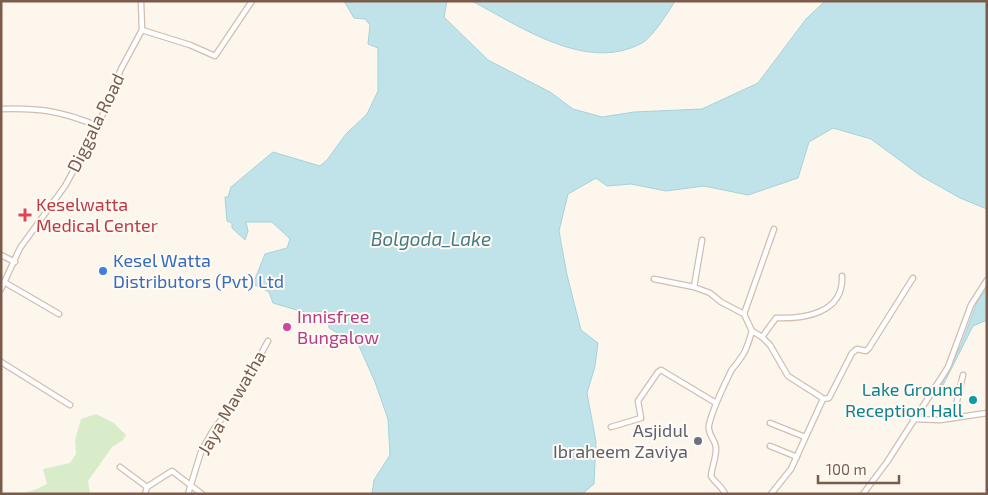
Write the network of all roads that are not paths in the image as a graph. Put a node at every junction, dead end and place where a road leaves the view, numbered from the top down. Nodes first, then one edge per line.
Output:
1 (141, 1) edge
2 (252, 1) edge
3 (142, 30) junction
4 (1, 109) edge
5 (98, 126) junction
6 (774, 229) dead end
7 (702, 240) dead end
8 (1, 255) edge
9 (15, 262) junction
10 (842, 276) dead end
11 (913, 278) dead end
12 (654, 279) dead end
13 (987, 280) edge
14 (4, 282) junction
15 (694, 287) junction
16 (1, 290) edge
17 (59, 314) dead end
18 (744, 314) junction
19 (752, 331) junction
20 (762, 337) junction
21 (268, 342) dead end
22 (1, 362) edge
23 (963, 375) dead end
24 (823, 400) junction
25 (716, 403) junction
26 (70, 404) dead end
27 (987, 413) edge
28 (953, 418) junction
29 (913, 420) junction
30 (770, 423) dead end
31 (611, 427) dead end
32 (805, 437) junction
33 (770, 446) dead end
34 (796, 457) junction
35 (120, 467) dead end
36 (191, 485) junction
37 (147, 487) junction
38 (867, 489) junction
39 (145, 494) edge
40 (188, 494) edge
41 (202, 494) edge
42 (725, 494) edge
43 (771, 494) edge
44 (863, 494) edge
45 (871, 494) edge

1 - 3 street
2 - 3 street
3 - 5 street, Diggala Road
4 - 5 street
5 - 9 street, Diggala Road
6 - 18 street
7 - 15 street
8 - 9 street
9 - 14 street, Diggala Road
10 - 20 street
11 - 24 street
12 - 15 street
13 - 29 street
14 - 16 street, Diggala Road
14 - 17 street
15 - 18 street
18 - 19 street
19 - 20 street
19 - 25 street
20 - 24 street
21 - 36 street, Jaya Mawatha
22 - 26 street
23 - 28 street
24 - 32 street
25 - 31 street
25 - 42 street
27 - 28 street
28 - 29 street
29 - 38 street
30 - 32 street
32 - 34 street
33 - 34 street
34 - 43 street
35 - 37 street
36 - 37 street
36 - 40 street, Jaya Mawatha
36 - 41 street
37 - 39 street
38 - 44 street
38 - 45 street

